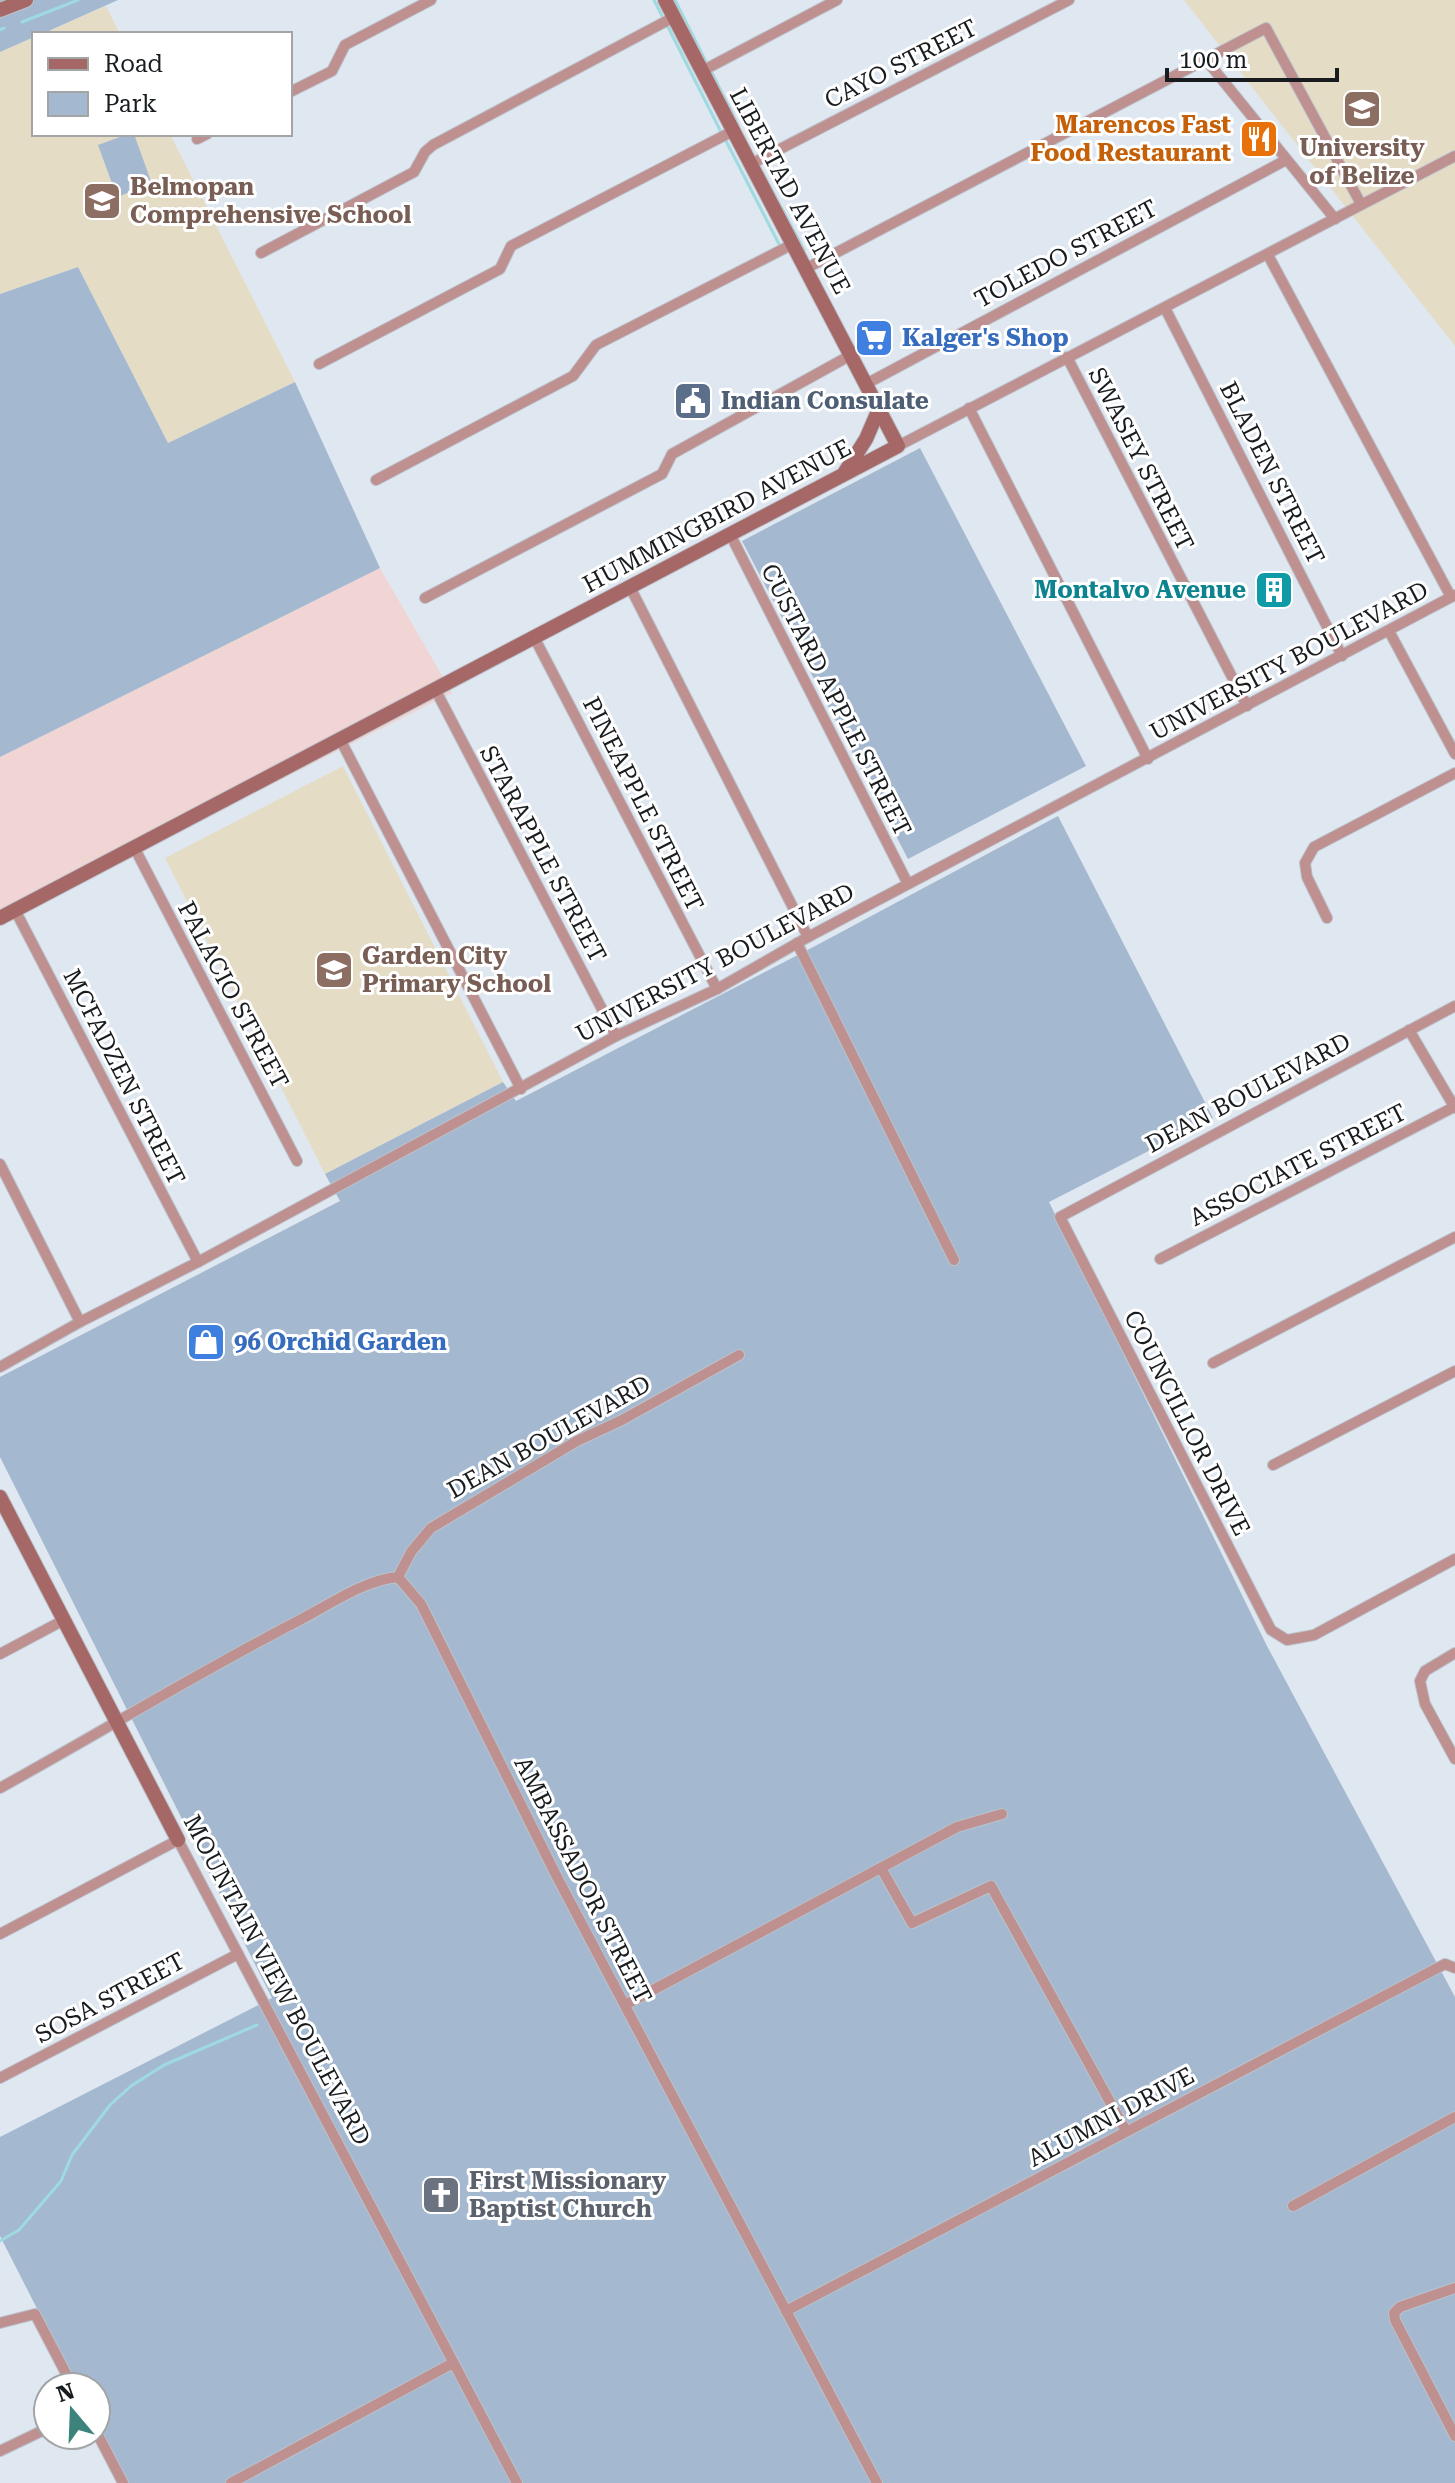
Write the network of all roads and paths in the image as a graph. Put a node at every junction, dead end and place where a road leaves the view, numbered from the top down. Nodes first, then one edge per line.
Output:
1 (26, 0) edge
2 (431, 0) edge
3 (665, 0) edge
4 (837, 0) edge
5 (1069, 0) edge
6 (0, 10) edge
7 (674, 17) junction
8 (1207, 61) junction
9 (702, 71) junction
10 (292, 91) edge
11 (733, 131) junction
12 (1455, 156) edge
13 (1286, 160) junction
14 (751, 164) junction
15 (1361, 204) junction
16 (1335, 219) junction
17 (793, 244) junction
18 (261, 253) dead end
19 (1268, 255) junction
20 (805, 269) junction
21 (1165, 308) junction
22 (851, 355) junction
23 (1067, 357) junction
24 (319, 364) dead end
25 (866, 384) junction
26 (969, 408) junction
27 (879, 409) junction
28 (898, 446) junction
29 (844, 475) junction
30 (376, 480) dead end
31 (730, 534) junction
32 (630, 587) junction
33 (1453, 596) edge
34 (425, 598) dead end
35 (1389, 631) junction
36 (534, 637) junction
37 (1342, 656) junction
38 (435, 689) junction
39 (1247, 706) junction
40 (340, 739) junction
41 (1455, 754) edge
42 (1148, 759) junction
43 (1455, 773) edge
44 (134, 847) junction
45 (908, 884) junction
46 (15, 910) junction
47 (0, 918) edge
48 (1327, 918) dead end
49 (808, 937) junction
50 (797, 943) junction
51 (717, 989) junction
52 (1455, 1006) edge
53 (1409, 1030) junction
54 (616, 1036) junction
55 (521, 1089) junction
56 (1455, 1108) edge
57 (297, 1161) dead end
58 (0, 1164) edge
59 (1060, 1217) joint
60 (1455, 1237) edge
61 (1160, 1259) dead end
62 (954, 1260) dead end
63 (198, 1262) junction
64 (80, 1322) junction
65 (739, 1355) dead end
66 (1213, 1363) dead end
67 (0, 1367) edge
68 (1455, 1371) edge
69 (1273, 1465) dead end
70 (0, 1497) edge
71 (1455, 1559) edge
72 (398, 1577) junction
73 (62, 1621) junction
74 (1455, 1653) edge
75 (0, 1654) edge
76 (119, 1723) junction
77 (1455, 1759) edge
78 (0, 1788) edge
79 (1002, 1814) dead end
80 (178, 1840) junction
81 (881, 1868) junction
82 (0, 1934) edge
83 (238, 1954) junction
84 (1455, 1968) edge
85 (625, 2005) junction
86 (0, 2078) edge
87 (1455, 2117) edge
88 (1126, 2131) junction
89 (1293, 2206) dead end
90 (1455, 2288) edge
91 (786, 2311) junction
92 (0, 2323) edge
93 (453, 2363) junction
94 (65, 2371) edge
95 (1452, 2423) edge
96 (32, 2436) edge
97 (1455, 2436) edge
98 (0, 2451) edge
99 (106, 2451) edge
100 (123, 2483) edge
101 (231, 2483) edge
102 (517, 2483) edge
103 (877, 2483) edge

1 - 6 street
2 - 10 street
3 - 7 street, LIBERTAD AVENUE
4 - 9 street
5 - 14 street, CAYO STREET
7 - 9 street, LIBERTAD AVENUE
7 - 18 street
8 - 13 street
8 - 15 street
8 - 20 street
9 - 11 street, LIBERTAD AVENUE
11 - 14 street, LIBERTAD AVENUE
11 - 24 street
12 - 15 street, HUMMINGBIRD AVENUE
13 - 16 street
13 - 25 street, TOLEDO STREET
14 - 17 street, LIBERTAD AVENUE
15 - 16 street, HUMMINGBIRD AVENUE
16 - 19 street, HUMMINGBIRD AVENUE
17 - 20 street, LIBERTAD AVENUE
17 - 30 street
19 - 21 street, HUMMINGBIRD AVENUE
19 - 33 street
20 - 22 street, LIBERTAD AVENUE
21 - 23 street, HUMMINGBIRD AVENUE
21 - 37 street, BLADEN STREET
22 - 25 street, LIBERTAD AVENUE
22 - 34 street
23 - 26 street, HUMMINGBIRD AVENUE
23 - 39 street, SWASEY STREET
25 - 27 street, LIBERTAD AVENUE
26 - 28 street, HUMMINGBIRD AVENUE
26 - 42 street
27 - 28 street, LIBERTAD AVENUE
27 - 29 street
28 - 29 street, HUMMINGBIRD AVENUE
29 - 31 street, HUMMINGBIRD AVENUE
31 - 32 street, HUMMINGBIRD AVENUE
31 - 45 street, CUSTARD APPLE STREET
32 - 36 street, HUMMINGBIRD AVENUE
32 - 49 street
33 - 35 street, UNIVERSITY BOULEVARD
35 - 37 street, UNIVERSITY BOULEVARD
35 - 41 street
36 - 38 street, HUMMINGBIRD AVENUE
36 - 51 street, PINEAPPLE STREET
37 - 39 street, UNIVERSITY BOULEVARD
38 - 40 street, HUMMINGBIRD AVENUE
38 - 54 street, STARAPPLE STREET
39 - 42 street, UNIVERSITY BOULEVARD
40 - 44 street, HUMMINGBIRD AVENUE
40 - 55 street
42 - 45 street, UNIVERSITY BOULEVARD
43 - 48 street
44 - 46 street, HUMMINGBIRD AVENUE
44 - 57 street, PALACIO STREET
45 - 49 street, UNIVERSITY BOULEVARD
46 - 47 street, HUMMINGBIRD AVENUE
46 - 63 street, MCFADZEN STREET
49 - 50 street, UNIVERSITY BOULEVARD
50 - 51 street, UNIVERSITY BOULEVARD
50 - 62 street
51 - 54 street, UNIVERSITY BOULEVARD
52 - 53 street, DEAN BOULEVARD
53 - 56 street
53 - 59 street, DEAN BOULEVARD
54 - 55 street, UNIVERSITY BOULEVARD
55 - 63 street, UNIVERSITY BOULEVARD
56 - 61 street, ASSOCIATE STREET
58 - 64 street
59 - 71 street, COUNCILLOR DRIVE
60 - 66 street
63 - 64 street, UNIVERSITY BOULEVARD
64 - 67 street, UNIVERSITY BOULEVARD
65 - 72 street, DEAN BOULEVARD
68 - 69 street
70 - 73 street, MOUNTAIN VIEW BOULEVARD
72 - 76 street
72 - 85 street, AMBASSADOR STREET
73 - 75 street
73 - 76 street, MOUNTAIN VIEW BOULEVARD
74 - 77 street
76 - 78 street
76 - 80 street, MOUNTAIN VIEW BOULEVARD
79 - 81 street
80 - 82 street
80 - 83 street, MOUNTAIN VIEW BOULEVARD
81 - 85 street
81 - 88 street
83 - 86 street, SOSA STREET
83 - 93 street, MOUNTAIN VIEW BOULEVARD
84 - 88 street, ALUMNI DRIVE
85 - 91 street, AMBASSADOR STREET
87 - 89 street
88 - 91 street, ALUMNI DRIVE
90 - 95 street
91 - 103 street, AMBASSADOR STREET
92 - 94 street
93 - 101 street
93 - 102 street, MOUNTAIN VIEW BOULEVARD
95 - 97 street
96 - 98 street
99 - 100 street

